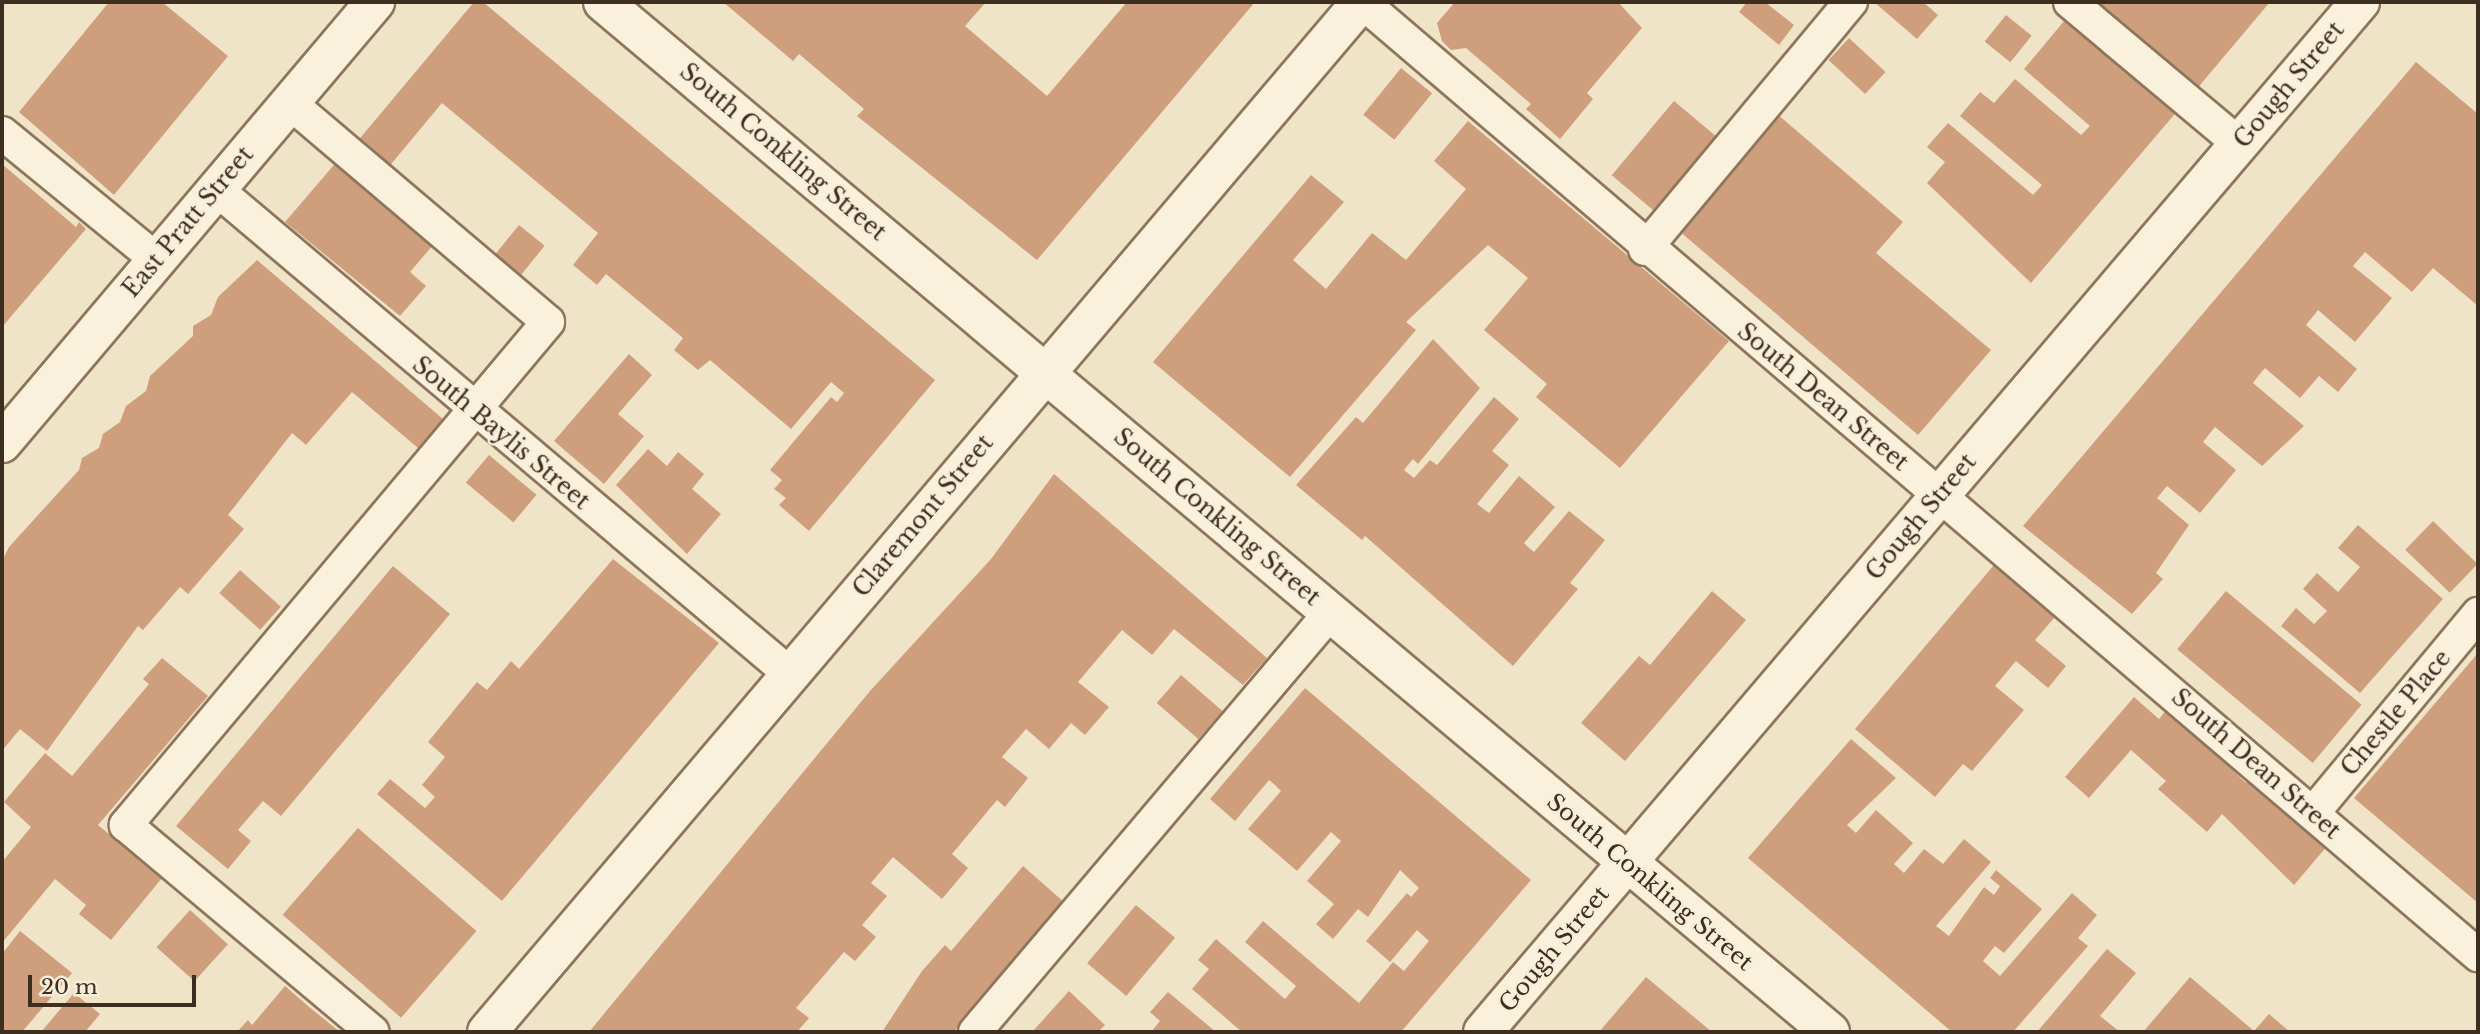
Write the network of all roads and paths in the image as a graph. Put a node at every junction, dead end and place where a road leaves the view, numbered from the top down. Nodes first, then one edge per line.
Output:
1 (375, 2) edge
2 (603, 2) edge
3 (1361, 2) edge
4 (1851, 2) edge
5 (2070, 2) edge
6 (2360, 2) edge
7 (290, 103) junction
8 (2, 133) edge
9 (2239, 144) junction
10 (216, 189) junction
11 (1645, 249) junction
12 (156, 259) junction
13 (1045, 373) junction
14 (473, 411) junction
15 (2, 443) edge
16 (1940, 495) junction
17 (1330, 613) junction
18 (2478, 614) edge
19 (789, 673) junction
20 (2314, 813) junction
21 (1628, 863) junction
22 (2478, 955) edge
23 (373, 1032) edge
24 (487, 1032) edge
25 (975, 1032) edge
26 (1483, 1032) edge
27 (1829, 1032) edge

1 - 7 street, East Pratt Street
2 - 13 street, South Conkling Street
3 - 11 lane, South Dean Street
3 - 13 street, Claremont Street
4 - 11 lane
5 - 9 lane
6 - 9 street, Gough Street
7 - 10 street, East Pratt Street
7 - 14 lane
8 - 12 lane
9 - 16 street, Gough Street
10 - 12 street, East Pratt Street
10 - 14 lane, South Baylis Street
11 - 16 lane, South Dean Street
12 - 15 street, East Pratt Street
13 - 17 street, South Conkling Street
13 - 19 street, Claremont Street
14 - 19 lane, South Baylis Street
14 - 23 lane
16 - 20 lane, South Dean Street
16 - 21 street, Gough Street
17 - 21 street, South Conkling Street
17 - 25 lane
18 - 20 lane, Chestle Place
19 - 24 street, Claremont Street
20 - 22 lane, South Dean Street
21 - 26 street, Gough Street
21 - 27 street, South Conkling Street

